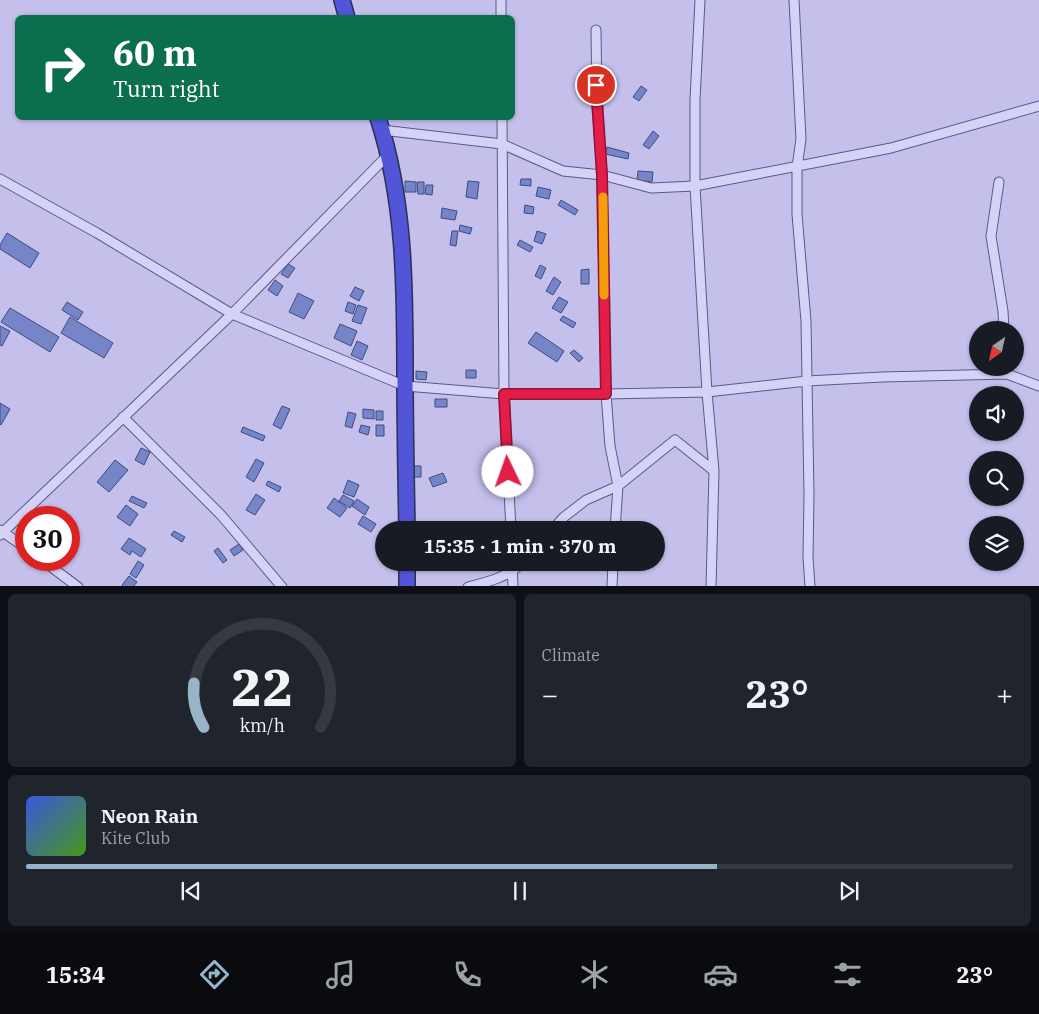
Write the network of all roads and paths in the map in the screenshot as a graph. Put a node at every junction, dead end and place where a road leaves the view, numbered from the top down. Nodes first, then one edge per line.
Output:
1 (342, 0) edge
2 (501, 0) edge
3 (700, 0) edge
4 (794, 0) edge
5 (346, 15) edge
6 (501, 15) edge
7 (596, 30) dead end
8 (1039, 106) edge
9 (502, 120) edge
10 (380, 124) edge
11 (502, 144) junction
12 (388, 155) junction
13 (797, 168) junction
14 (602, 175) junction
15 (0, 179) edge
16 (999, 182) dead end
17 (695, 186) junction
18 (232, 314) junction
19 (1004, 321) edge
20 (969, 373) edge
21 (1018, 376) edge
22 (807, 381) junction
23 (405, 386) junction
24 (1039, 386) edge
25 (707, 392) junction
26 (504, 394) junction
27 (606, 394) junction
28 (123, 418) junction
29 (714, 471) junction
30 (618, 486) junction
31 (407, 521) edge
32 (511, 521) edge
33 (560, 521) edge
34 (616, 521) edge
35 (1, 532) edge
36 (15, 541) edge
37 (57, 571) edge
38 (407, 571) edge
39 (506, 571) edge
40 (513, 571) edge
41 (613, 571) edge
42 (78, 586) edge
43 (282, 586) edge
44 (407, 586) edge
45 (468, 586) edge
46 (513, 586) edge
47 (612, 586) edge
48 (711, 586) edge
49 (810, 586) edge

1 - 5 highway
2 - 6 street
3 - 17 street
4 - 13 street
7 - 14 street
8 - 13 street
9 - 11 street
10 - 11 street
10 - 12 highway
11 - 14 street
11 - 26 street
12 - 18 street
12 - 23 highway
13 - 17 street
13 - 22 street
14 - 17 street
14 - 27 street
15 - 18 street
16 - 19 street
17 - 25 street
18 - 23 street
18 - 28 street
20 - 22 street
21 - 24 street
22 - 25 street
22 - 49 street
23 - 26 street
23 - 31 highway
25 - 27 street
25 - 29 street
26 - 27 street
26 - 32 street
27 - 30 street
28 - 35 street
28 - 43 street
29 - 30 street
29 - 48 street
30 - 33 street
30 - 34 street
35 - 36 street
37 - 42 street
38 - 44 highway
39 - 45 street
40 - 46 street
41 - 47 street

